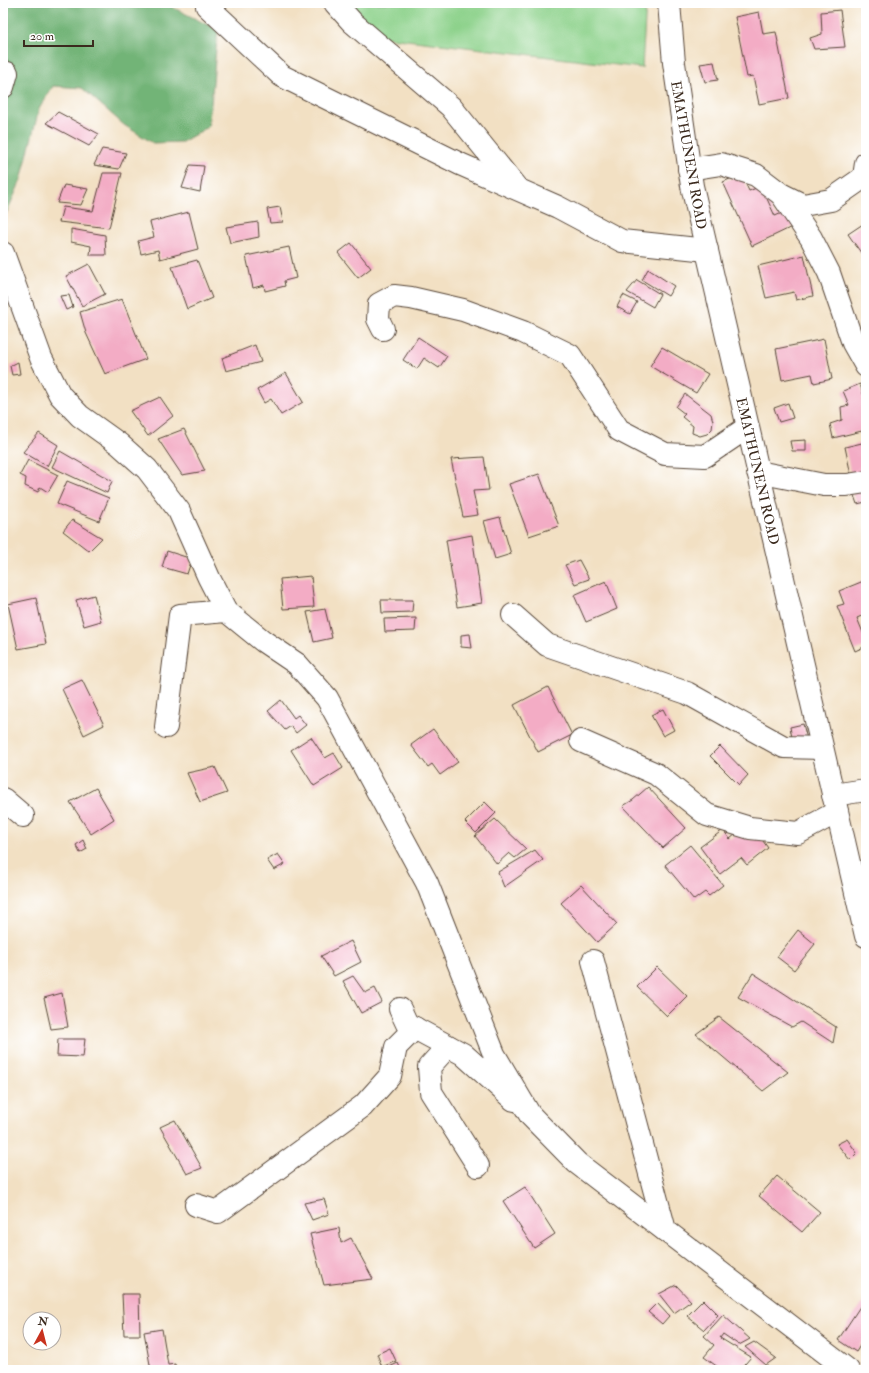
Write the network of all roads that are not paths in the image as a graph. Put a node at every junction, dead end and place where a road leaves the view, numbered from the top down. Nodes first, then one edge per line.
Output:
1 (335, 3) edge
2 (669, 3) edge
3 (207, 6) dead end
4 (3, 72) edge
5 (3, 87) edge
6 (866, 163) edge
7 (689, 169) junction
8 (517, 188) junction
9 (781, 194) junction
10 (707, 250) junction
11 (3, 254) edge
12 (383, 329) dead end
13 (866, 366) edge
14 (748, 428) junction
15 (758, 472) junction
16 (866, 482) edge
17 (226, 611) junction
18 (513, 615) dead end
19 (166, 727) dead end
20 (581, 741) dead end
21 (822, 748) junction
22 (866, 790) edge
23 (3, 799) edge
24 (835, 803) junction
25 (23, 816) dead end
26 (866, 936) edge
27 (593, 961) dead end
28 (400, 1009) dead end
29 (415, 1028) junction
30 (448, 1046) junction
31 (530, 1114) junction
32 (478, 1166) dead end
33 (196, 1205) dead end
34 (665, 1230) junction
35 (848, 1370) edge

1 - 8 street
2 - 7 street, EMATHUNENI ROAD
3 - 8 street
4 - 5 street
6 - 9 street
7 - 9 street
7 - 10 street, EMATHUNENI ROAD
8 - 10 street
9 - 13 street
10 - 14 street, EMATHUNENI ROAD
11 - 17 street
12 - 14 street
14 - 15 street, EMATHUNENI ROAD
15 - 16 street
15 - 21 street, EMATHUNENI ROAD
17 - 19 street
17 - 31 street
18 - 21 street
20 - 24 street
21 - 24 street, EMATHUNENI ROAD
22 - 24 street
23 - 25 street
24 - 26 street, EMATHUNENI ROAD
27 - 34 street
28 - 29 street
29 - 30 street
29 - 33 street
30 - 31 street
30 - 32 street
31 - 34 street
34 - 35 street

